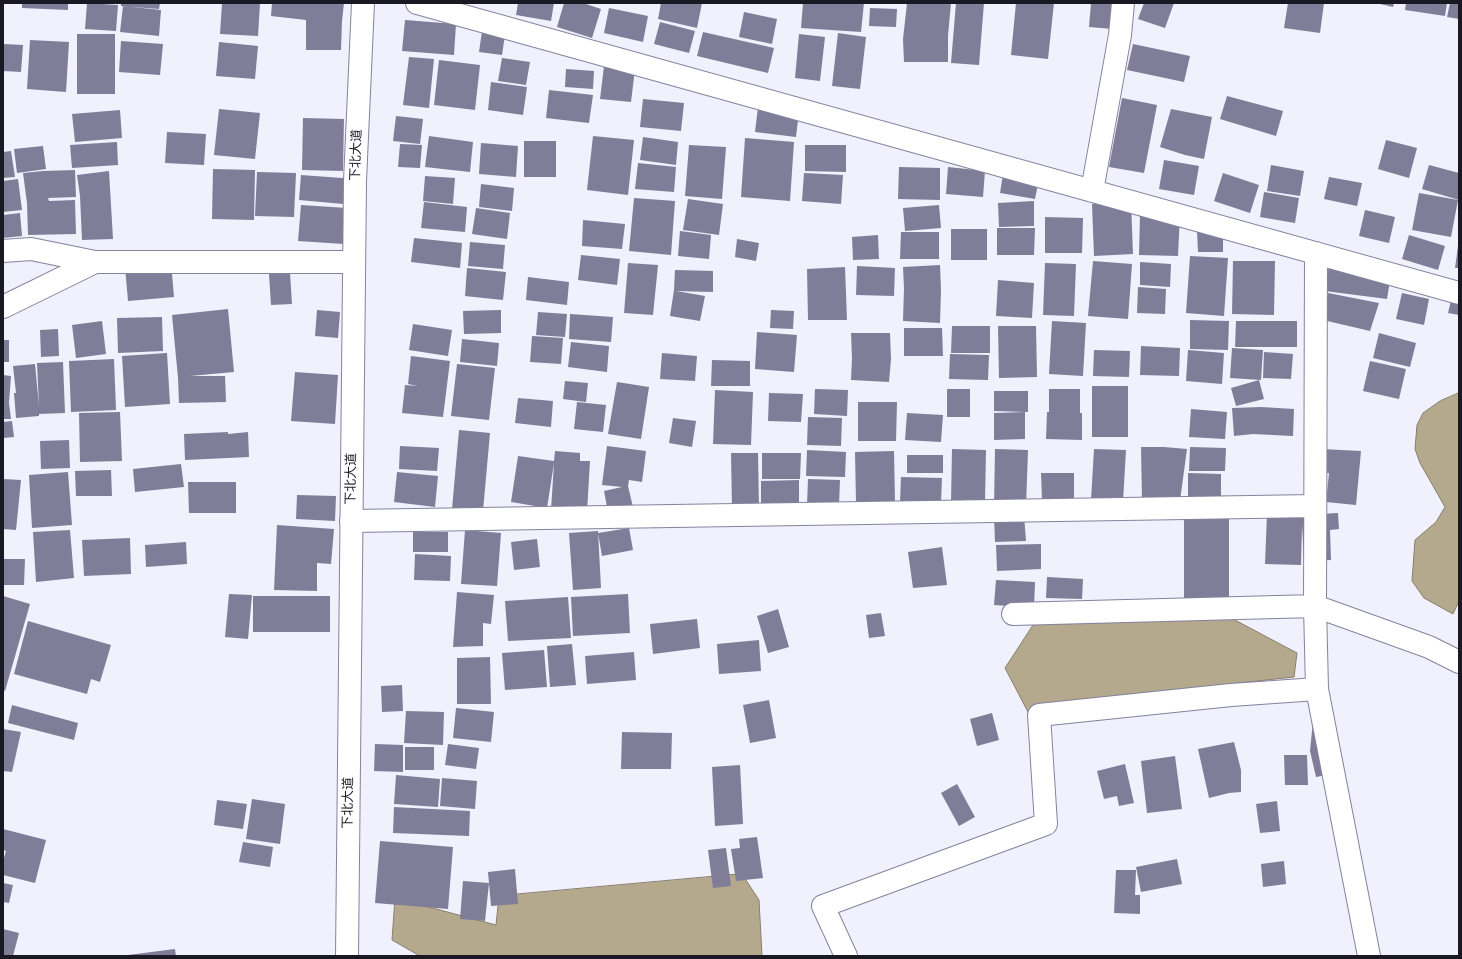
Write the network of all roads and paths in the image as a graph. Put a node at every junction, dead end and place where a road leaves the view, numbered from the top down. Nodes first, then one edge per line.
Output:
1 (363, 3) edge
2 (417, 3) edge
3 (1123, 3) edge
4 (1092, 191) junction
5 (3, 251) edge
6 (1316, 253) junction
7 (95, 262) junction
8 (354, 262) junction
9 (1459, 293) edge
10 (3, 307) edge
11 (1315, 506) junction
12 (351, 521) junction
13 (1315, 606) junction
14 (1013, 614) dead end
15 (1459, 662) edge
16 (1317, 689) junction
17 (347, 956) edge
18 (846, 956) edge
19 (1369, 956) edge

1 - 8 street, 下北大道
2 - 4 street
3 - 4 street
4 - 6 street
5 - 7 street
6 - 9 street
6 - 11 street
7 - 8 street
7 - 10 street
8 - 12 street, 下北大道
11 - 12 street
11 - 13 street
12 - 17 street, 下北大道
13 - 14 street
13 - 15 street
13 - 16 street
16 - 18 street
16 - 19 street

